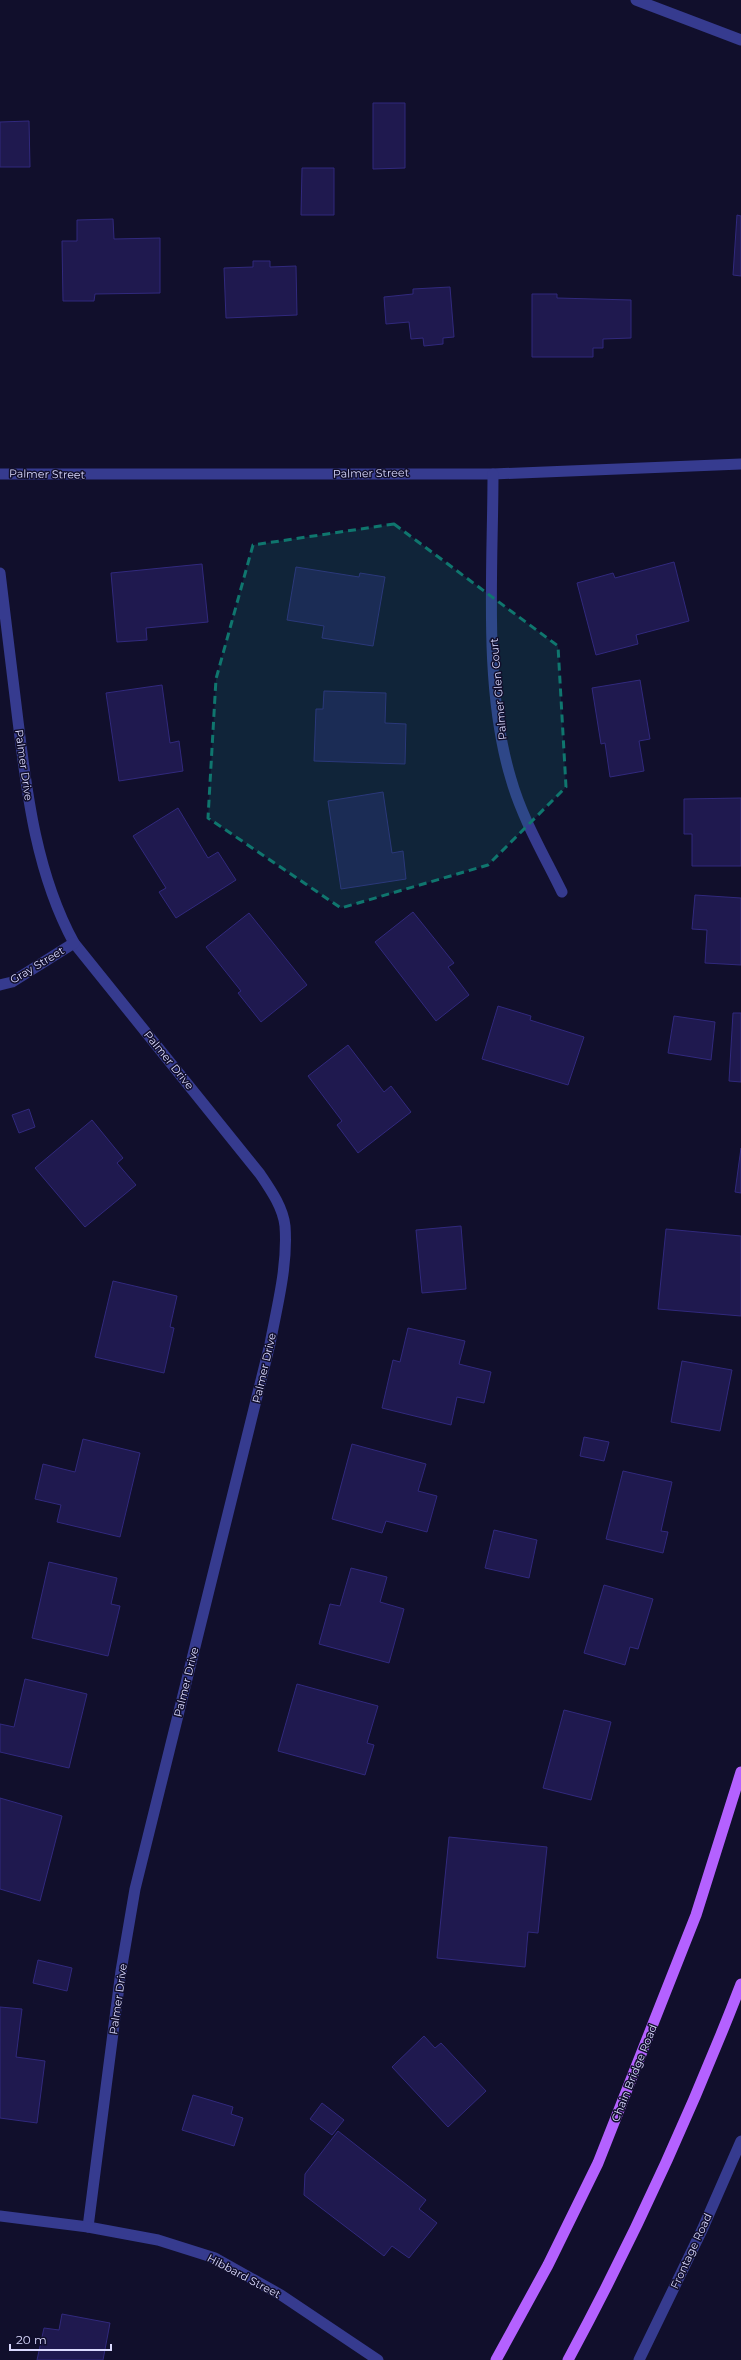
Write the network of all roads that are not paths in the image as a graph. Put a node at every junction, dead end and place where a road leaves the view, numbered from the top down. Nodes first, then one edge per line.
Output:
1 (636, 0) edge
2 (741, 40) edge
3 (741, 464) edge
4 (0, 474) edge
5 (493, 474) junction
6 (0, 573) edge
7 (562, 892) dead end
8 (74, 943) junction
9 (0, 985) edge
10 (741, 1772) edge
11 (741, 1984) edge
12 (741, 2141) edge
13 (0, 2216) edge
14 (88, 2227) junction
15 (378, 2360) edge
16 (496, 2360) edge
17 (568, 2360) edge
18 (639, 2360) edge

1 - 2 street
3 - 5 street, Palmer Street
4 - 5 street, Palmer Street
5 - 7 street, Palmer Glen Court
6 - 8 street, Palmer Drive
8 - 9 street, Gray Street
8 - 14 street, Palmer Drive
10 - 16 main road, Chain Bridge Road
11 - 17 main road
12 - 18 street, Frontage Road
13 - 14 street, Hibbard Street
14 - 15 street, Hibbard Street

